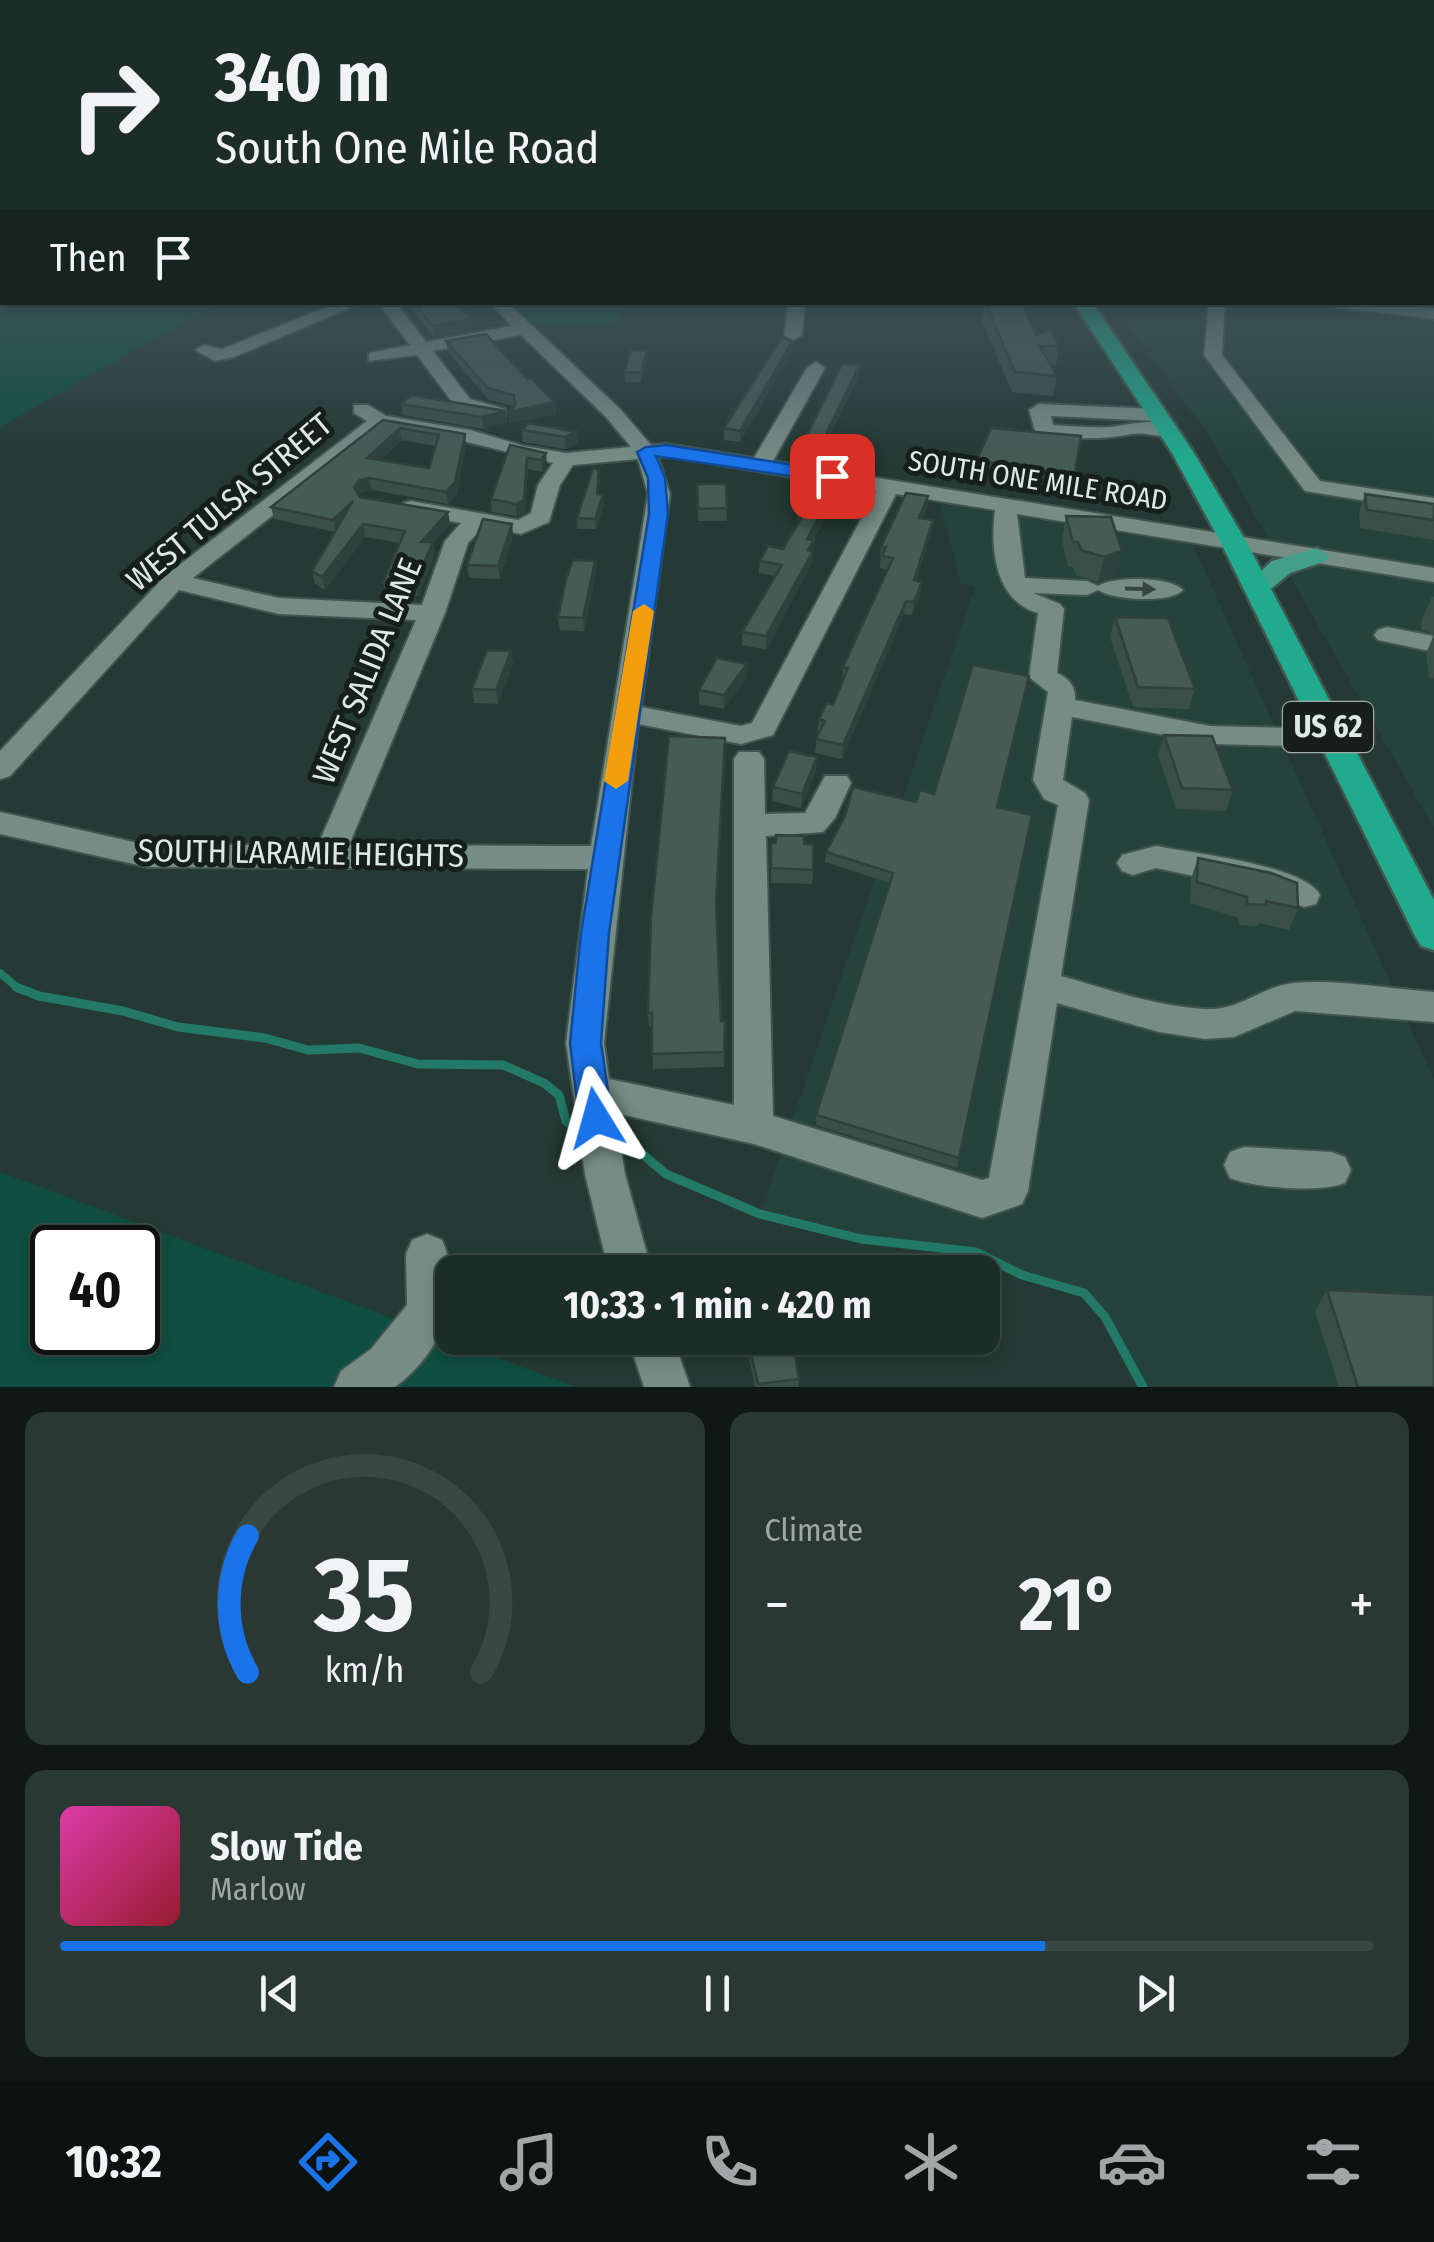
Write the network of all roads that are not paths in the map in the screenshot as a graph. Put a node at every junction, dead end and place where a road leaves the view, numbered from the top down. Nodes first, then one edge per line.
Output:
1 (276, 334) edge
2 (411, 334) edge
3 (493, 334) edge
4 (528, 334) edge
5 (1103, 334) edge
6 (1215, 334) edge
7 (422, 348) junction
8 (204, 350) dead end
9 (375, 357) dead end
10 (816, 368) dead end
11 (505, 413) edge
12 (370, 415) joint
13 (1163, 422) junction
14 (646, 452) junction
15 (566, 459) junction
16 (760, 465) junction
17 (888, 486) junction
18 (388, 504) edge
19 (1434, 504) edge
20 (1007, 505) junction
21 (477, 520) junction
22 (1234, 542) junction
23 (1318, 556) junction
24 (1434, 574) edge
25 (174, 581) junction
26 (1016, 585) junction
27 (1257, 587) junction
28 (1171, 590) dead end
29 (432, 612) junction
30 (1388, 635) dead end
31 (1434, 644) edge
32 (1059, 706) junction
33 (627, 713) junction
34 (1334, 738) junction
35 (749, 759) dead end
36 (0, 770) edge
37 (836, 783) dead end
38 (0, 823) edge
39 (749, 825) junction
40 (330, 854) junction
41 (604, 858) junction
42 (1133, 863) dead end
43 (1304, 895) dead end
44 (1434, 936) edge
45 (1044, 985) junction
46 (1434, 1007) edge
47 (591, 1091) junction
48 (754, 1127) junction
49 (1244, 1166) dead end
50 (1331, 1170) dead end
51 (427, 1254) dead end
52 (624, 1255) edge
53 (657, 1355) edge
54 (357, 1387) edge
55 (667, 1387) edge

1 - 8 street
2 - 7 street
3 - 7 street
4 - 14 street
5 - 13 highway, US 62
6 - 19 street
7 - 9 street
7 - 11 street
10 - 16 street
12 - 15 street, SOUTH ONE MILE ROAD
12 - 25 street, WEST TULSA STREET
13 - 13 street
13 - 22 highway, US 62
14 - 15 street, SOUTH ONE MILE ROAD
14 - 16 street, SOUTH ONE MILE ROAD
14 - 33 street
15 - 21 street
16 - 17 street, SOUTH ONE MILE ROAD
17 - 20 street, SOUTH ONE MILE ROAD
17 - 33 street
18 - 21 street
20 - 22 street, SOUTH ONE MILE ROAD
20 - 26 street
21 - 29 street, WEST SALIDA LANE
22 - 23 street, SOUTH ONE MILE ROAD
22 - 27 highway, US 62
23 - 24 street, SOUTH ONE MILE ROAD
23 - 27 main road
25 - 29 street
25 - 36 street, WEST TULSA STREET
26 -> 28 street
26 - 32 street
27 - 34 highway, US 62
29 - 40 street, WEST SALIDA LANE
30 - 31 street
32 - 34 street
32 - 45 street
33 - 41 street
34 - 44 highway, US 62
35 - 39 street
37 - 39 street
38 - 40 street, SOUTH LARAMIE HEIGHTS
39 - 48 street
40 - 41 street, SOUTH LARAMIE HEIGHTS
41 - 47 street
42 - 43 street
45 - 46 street
45 - 48 street
47 - 48 street
47 - 52 street
49 - 50 street
51 - 54 street
53 - 55 street

